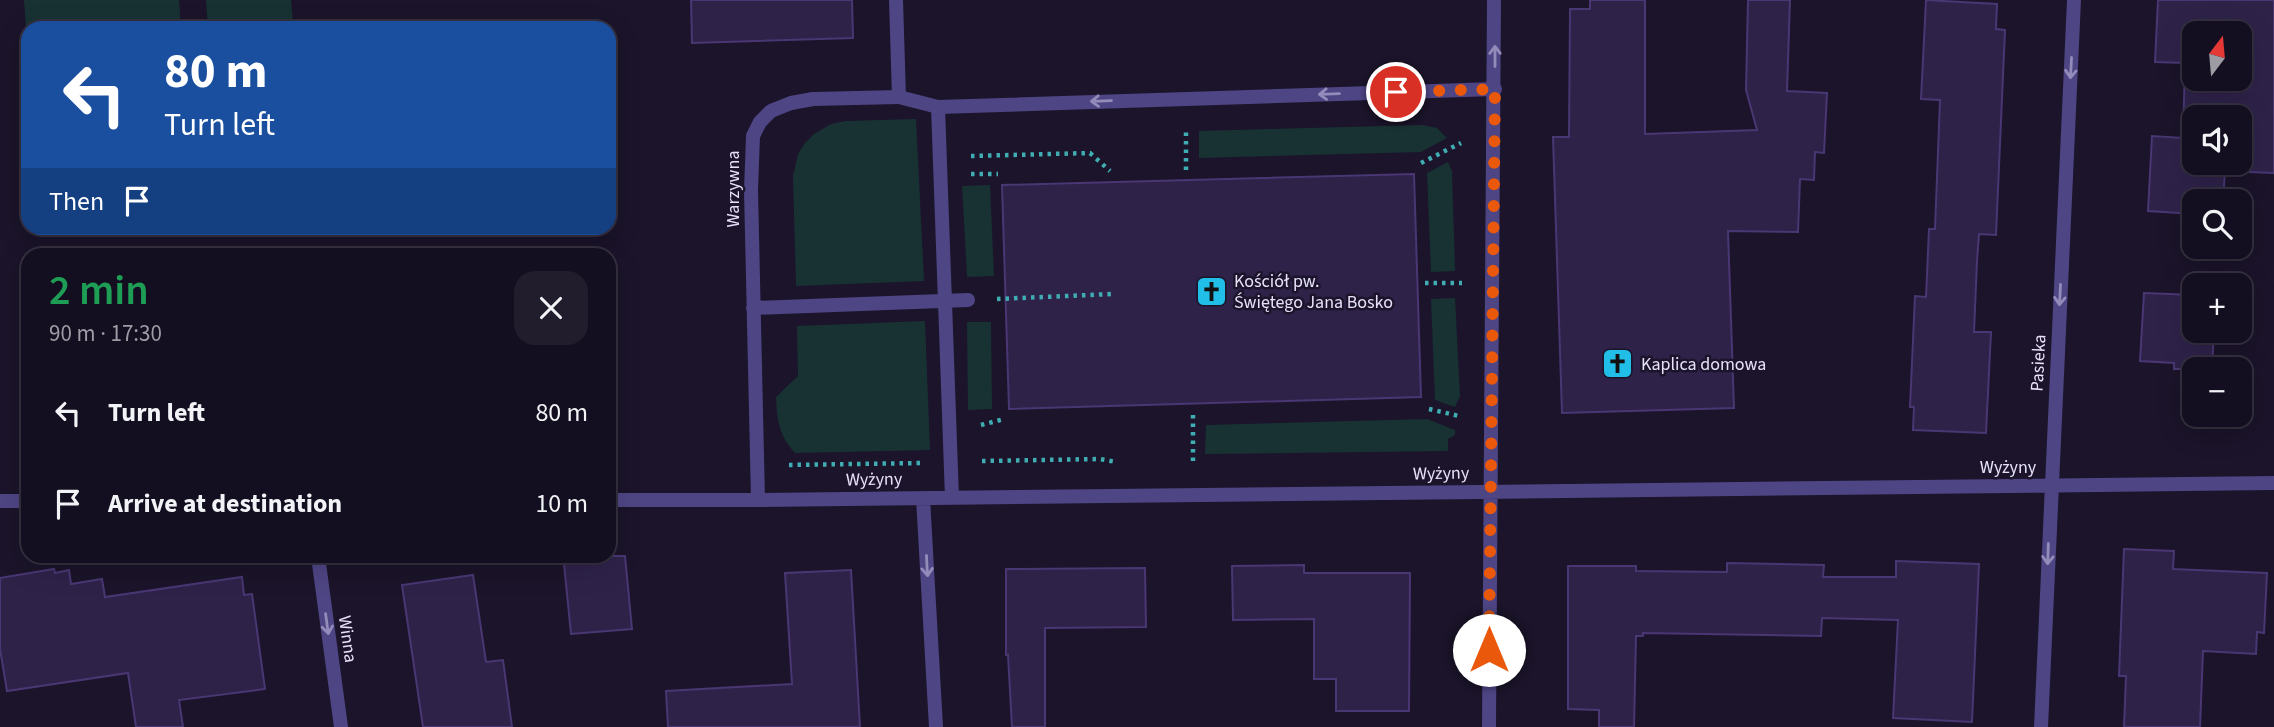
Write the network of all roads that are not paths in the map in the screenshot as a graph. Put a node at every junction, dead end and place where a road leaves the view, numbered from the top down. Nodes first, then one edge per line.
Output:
1 (896, 0) edge
2 (1494, 0) edge
3 (2074, 0) edge
4 (1495, 89) junction
5 (899, 97) junction
6 (938, 107) junction
7 (968, 300) dead end
8 (945, 301) junction
9 (753, 308) junction
10 (2274, 483) edge
11 (2052, 486) junction
12 (1489, 492) junction
13 (923, 498) junction
14 (953, 498) junction
15 (616, 500) edge
16 (758, 500) junction
17 (0, 501) edge
18 (21, 501) edge
19 (319, 563) edge
20 (341, 727) edge
21 (936, 727) edge
22 (1489, 727) edge
23 (2041, 727) edge

1 - 5 street
4 -> 2 street
3 -> 11 street, Pasieka
4 -> 6 street, Warzywna
4 - 12 street
5 - 6 street, Warzywna
5 - 9 street, Warzywna
6 - 8 street
7 - 8 street
8 - 9 street
8 - 14 street
9 - 16 street, Warzywna
10 - 11 street, Wyżyny
11 - 12 street, Wyżyny
11 -> 23 street, Pasieka
12 - 14 street, Wyżyny
12 - 22 street
13 - 14 street, Wyżyny
13 - 16 street, Wyżyny
13 -> 21 street
15 - 16 street, Wyżyny
17 - 18 street
19 -> 20 street, Winna

